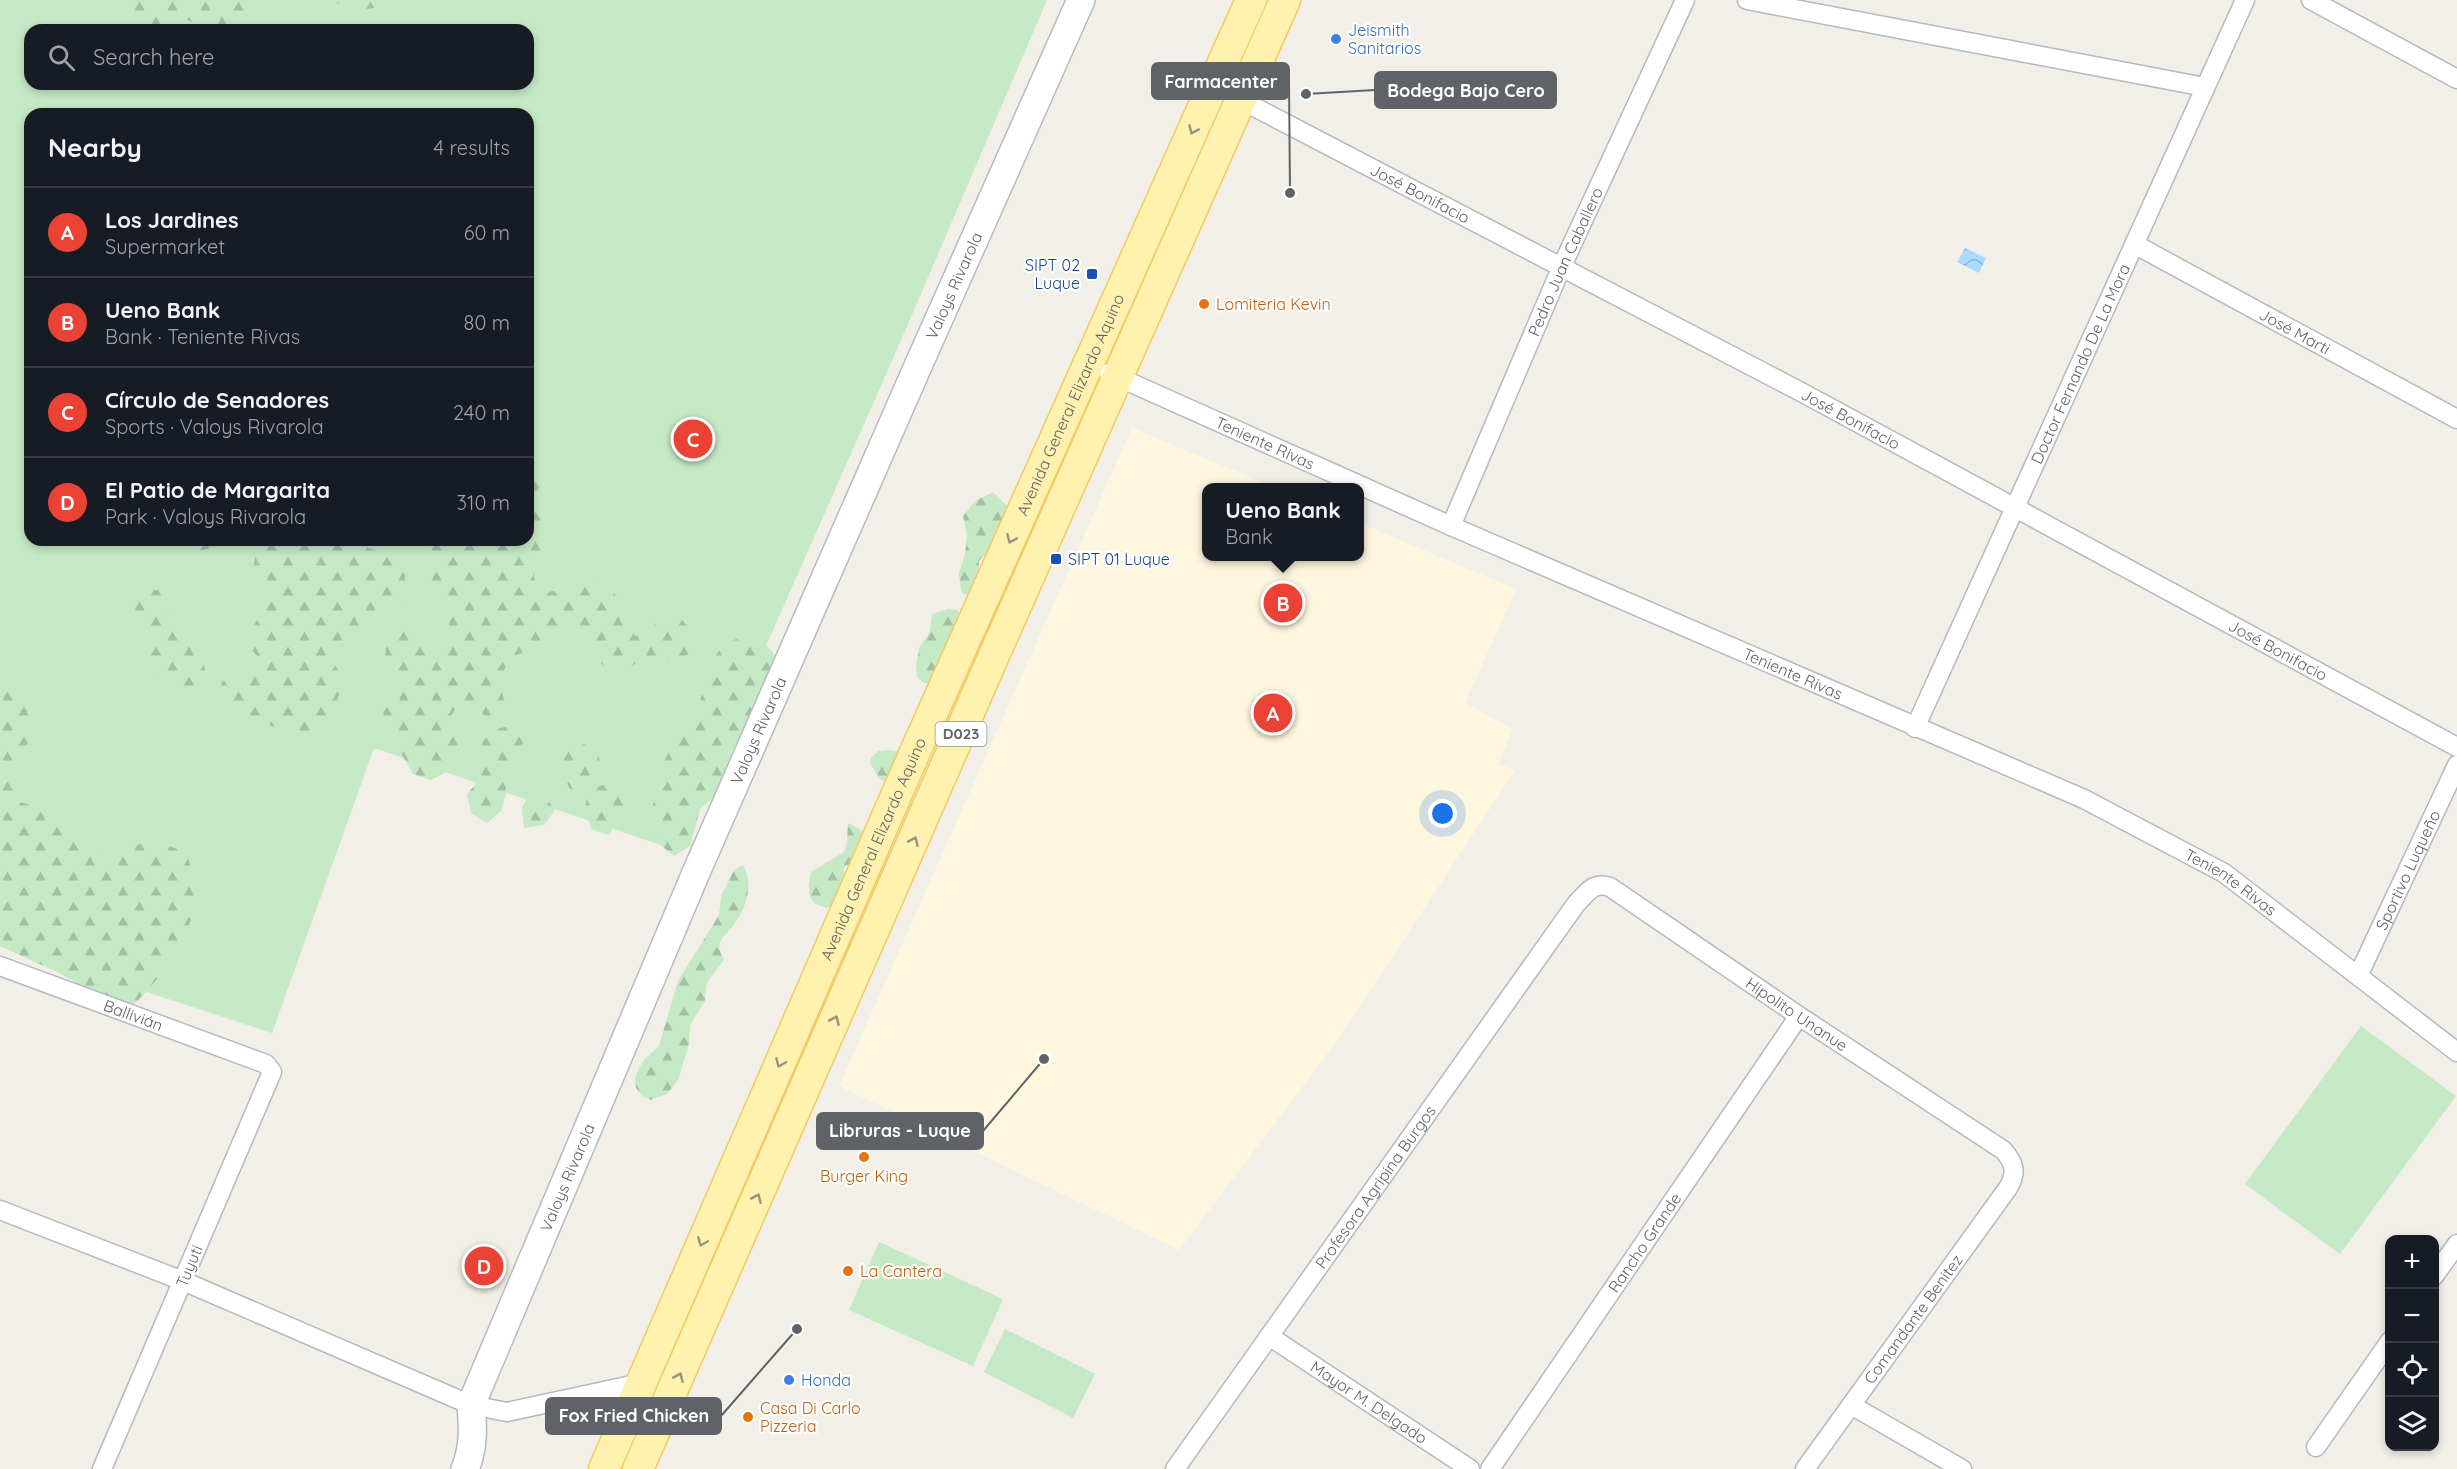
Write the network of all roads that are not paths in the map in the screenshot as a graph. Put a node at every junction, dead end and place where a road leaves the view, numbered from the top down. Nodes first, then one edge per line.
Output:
1 (1081, 0) edge
2 (1251, 0) edge
3 (1285, 0) edge
4 (1685, 0) edge
5 (1747, 0) edge
6 (2245, 0) edge
7 (2311, 0) edge
8 (2457, 79) edge
9 (2205, 87) junction
10 (1241, 100) junction
11 (2134, 244) junction
12 (1562, 266) junction
13 (1090, 364) junction
14 (1119, 377) junction
15 (2457, 419) edge
16 (1355, 483) edge
17 (1364, 487) edge
18 (2015, 507) junction
19 (1451, 526) junction
20 (1915, 728) junction
21 (2457, 747) edge
22 (2457, 765) edge
23 (1576, 904) joint
24 (0, 966) edge
25 (2358, 975) junction
26 (1799, 1016) junction
27 (2457, 1052) edge
28 (266, 1064) joint
29 (2014, 1166) joint
30 (0, 1210) edge
31 (2457, 1244) edge
32 (2439, 1269) edge
33 (183, 1281) junction
34 (1269, 1336) junction
35 (2389, 1343) edge
36 (641, 1383) junction
37 (471, 1405) junction
38 (1851, 1405) junction
39 (2316, 1447) dead end
40 (102, 1469) edge
41 (465, 1469) edge
42 (604, 1469) edge
43 (638, 1469) edge
44 (1175, 1469) edge
45 (1470, 1469) edge
46 (1490, 1469) edge
47 (1805, 1469) edge
48 (1962, 1469) edge

1 - 37 street, Valoys Rivarola
2 -> 13 main road, Avenida General Elizardo Aquino / D023
3 - 10 main road, Avenida General Elizardo Aquino / D023
4 - 12 street, Pedro Juan Caballero
5 - 9 street
6 - 9 street, Doctor Fernando De La Mora
7 - 8 street
9 - 11 street, Doctor Fernando De La Mora
10 - 12 street, José Bonifacio
10 - 14 main road, Avenida General Elizardo Aquino / D023
11 - 15 street, José Marti
11 - 18 street, Doctor Fernando De La Mora
12 - 18 street, José Bonifacio
12 - 19 street, Pedro Juan Caballero
13 - 14 street, Teniente Rivas
13 -> 36 main road, Avenida General Elizardo Aquino / D023
14 - 16 street, Teniente Rivas
43 -> 14 main road, Avenida General Elizardo Aquino / D023
17 - 19 street, Teniente Rivas
18 - 20 street, Doctor Fernando De La Mora
18 - 21 street, José Bonifacio
19 - 20 street, Teniente Rivas
20 - 25 street, Teniente Rivas
22 - 25 street, Sportivo Luqueño
23 - 26 street, Hipolito Unanue
23 - 34 street, Profesora Agripina Burgos
24 - 28 street, Ballivián
25 - 27 street, Teniente Rivas
26 - 29 street, Hipolito Unanue
26 - 46 street, Rancho Grande
28 - 33 street, Tuyuti
29 - 38 street, Comandante Benitez
30 - 33 street
31 - 32 street
33 - 37 street
33 - 40 street, Tuyuti
34 - 44 street, Profesora Agripina Burgos
34 - 45 street, Mayor M. Delgado
35 - 39 street
36 - 37 street
36 - 42 main road, Avenida General Elizardo Aquino / D023
37 - 41 street, Valoys Rivarola
38 - 47 street, Comandante Benitez
38 - 48 street

